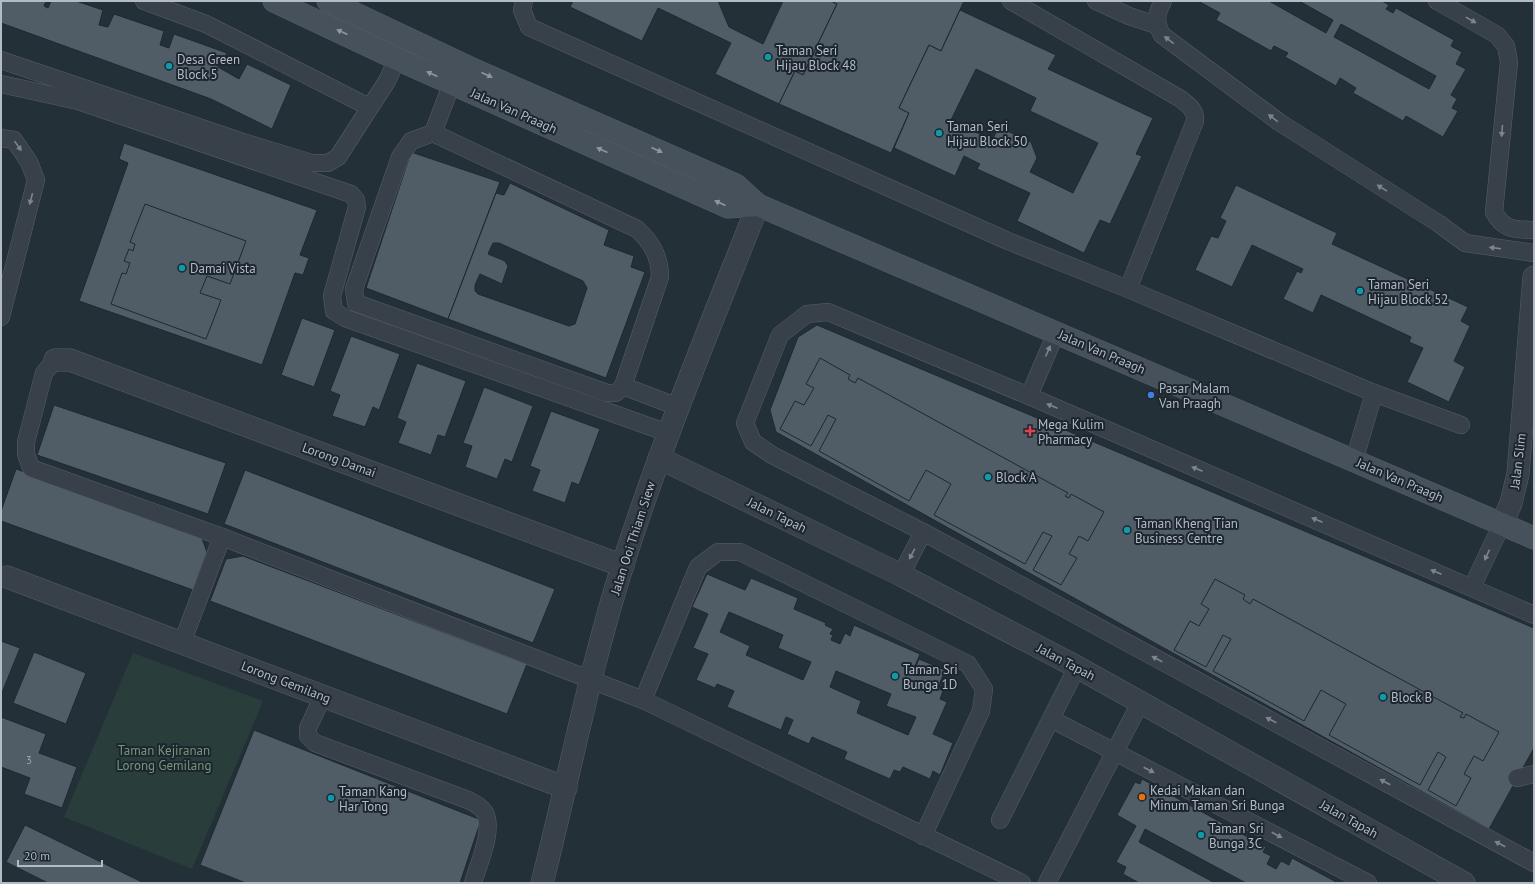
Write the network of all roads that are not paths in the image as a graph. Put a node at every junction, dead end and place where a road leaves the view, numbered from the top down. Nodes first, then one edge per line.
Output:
1 (144, 1) edge
2 (274, 1) edge
3 (328, 1) edge
4 (524, 1) edge
5 (1011, 1) edge
6 (1096, 1) edge
7 (1163, 1) edge
8 (1437, 1) edge
9 (1156, 25) junction
10 (397, 59) junction
11 (1, 60) edge
12 (452, 83) junction
13 (1, 84) edge
14 (369, 108) junction
15 (433, 133) junction
16 (1, 138) edge
17 (758, 205) junction
18 (1534, 230) edge
19 (1534, 252) edge
20 (1534, 277) edge
21 (1128, 288) junction
22 (1532, 314) edge
23 (1, 316) edge
24 (1056, 333) junction
25 (55, 360) joint
26 (623, 386) junction
27 (1374, 393) junction
28 (1029, 396) junction
29 (678, 407) junction
30 (1461, 425) dead end
31 (668, 433) junction
32 (658, 458) junction
33 (1354, 461) junction
34 (1502, 524) junction
35 (923, 532) junction
36 (222, 537) junction
37 (1534, 538) edge
38 (623, 566) junction
39 (901, 575) junction
40 (7, 577) dead end
41 (1472, 587) junction
42 (1534, 615) edge
43 (182, 643) junction
44 (1078, 667) junction
45 (591, 681) junction
46 (323, 696) junction
47 (643, 700) junction
48 (1140, 703) junction
49 (1051, 718) junction
50 (1114, 752) junction
51 (1534, 774) edge
52 (1517, 778) dead end
53 (566, 788) junction
54 (1000, 820) dead end
55 (923, 836) junction
56 (1534, 863) edge
57 (473, 883) edge
58 (542, 883) edge
59 (1022, 883) edge
60 (1047, 883) edge
61 (1368, 883) edge
62 (1464, 883) edge

1 - 14 lane
10 -> 2 main road, Jalan Van Praagh
3 -> 17 main road, Jalan Van Praagh
4 - 21 lane
5 - 21 lane
6 - 9 lane
7 - 9 lane
8 -> 18 lane
19 -> 9 lane
12 -> 10 main road, Jalan Van Praagh
10 - 14 lane
11 - 14 lane
12 - 15 lane
17 -> 12 main road, Jalan Van Praagh
13 - 31 lane
15 - 26 lane
15 - 26 lane
16 -> 23 lane
17 - 24 main road, Jalan Van Praagh
17 - 29 street, Jalan Ooi Thiam Siew
20 - 22 street, Jalan Slim
21 - 27 lane
22 - 34 street, Jalan Slim
28 -> 24 lane
24 - 33 main road, Jalan Van Praagh
25 - 36 lane
25 - 38 street, Lorong Damai
26 - 29 lane
27 - 30 lane
27 - 33 lane
28 - 35 lane
41 -> 28 lane
29 - 31 street, Jalan Ooi Thiam Siew
31 - 32 street, Jalan Ooi Thiam Siew
32 - 38 street, Jalan Ooi Thiam Siew
32 - 39 street, Jalan Tapah
33 - 34 main road, Jalan Van Praagh
34 - 37 main road, Jalan Van Praagh
34 -> 41 lane
35 -> 39 lane
56 -> 35 lane
36 - 43 lane
36 - 45 lane
38 - 45 street, Jalan Ooi Thiam Siew
39 - 44 street, Jalan Tapah
40 - 43 street, Lorong Gemilang
41 - 42 lane
43 - 46 street, Lorong Gemilang
44 - 48 street, Jalan Tapah
44 - 49 lane
45 - 47 lane
45 - 53 street, Jalan Ooi Thiam Siew
46 - 53 street, Lorong Gemilang
46 - 57 lane
47 - 55 lane
47 - 55 lane
48 - 50 lane
48 - 62 street, Jalan Tapah
49 - 50 lane
49 - 54 lane
50 - 60 lane
50 -> 61 lane
51 - 52 lane
53 - 58 street, Jalan Ooi Thiam Siew
55 - 59 lane

